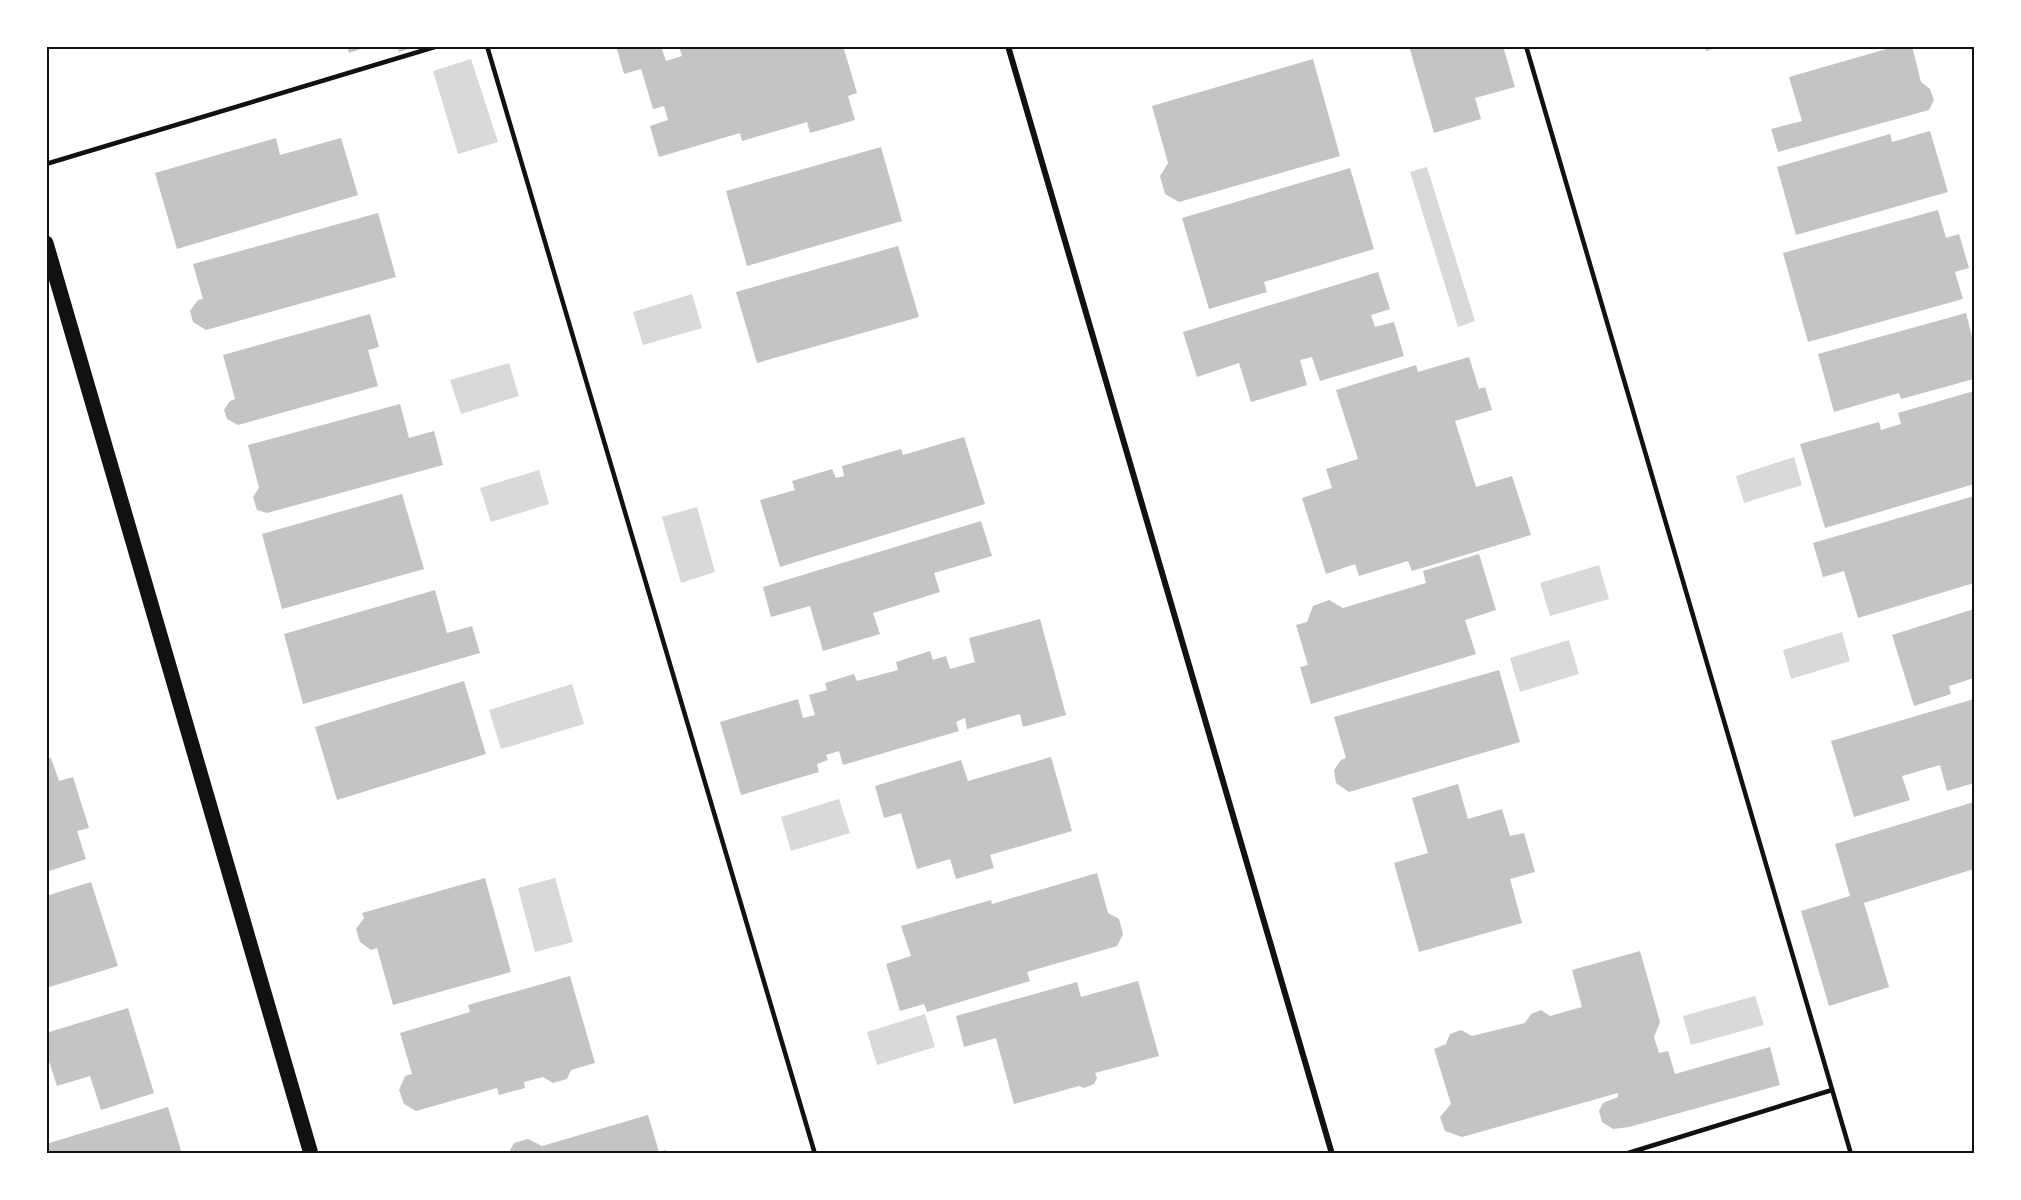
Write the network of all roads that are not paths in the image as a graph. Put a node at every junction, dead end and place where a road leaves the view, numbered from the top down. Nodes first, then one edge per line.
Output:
1 (438, 46) edge
2 (487, 46) edge
3 (1008, 46) edge
4 (1526, 46) edge
5 (46, 164) edge
6 (46, 243) edge
7 (1832, 1090) junction
8 (311, 1154) edge
9 (815, 1154) edge
10 (1332, 1154) edge
11 (1625, 1154) edge
12 (1851, 1154) edge

1 - 5 lane
2 - 9 lane
3 - 10 street
4 - 7 lane
6 - 8 main road
7 - 11 lane
7 - 12 lane

